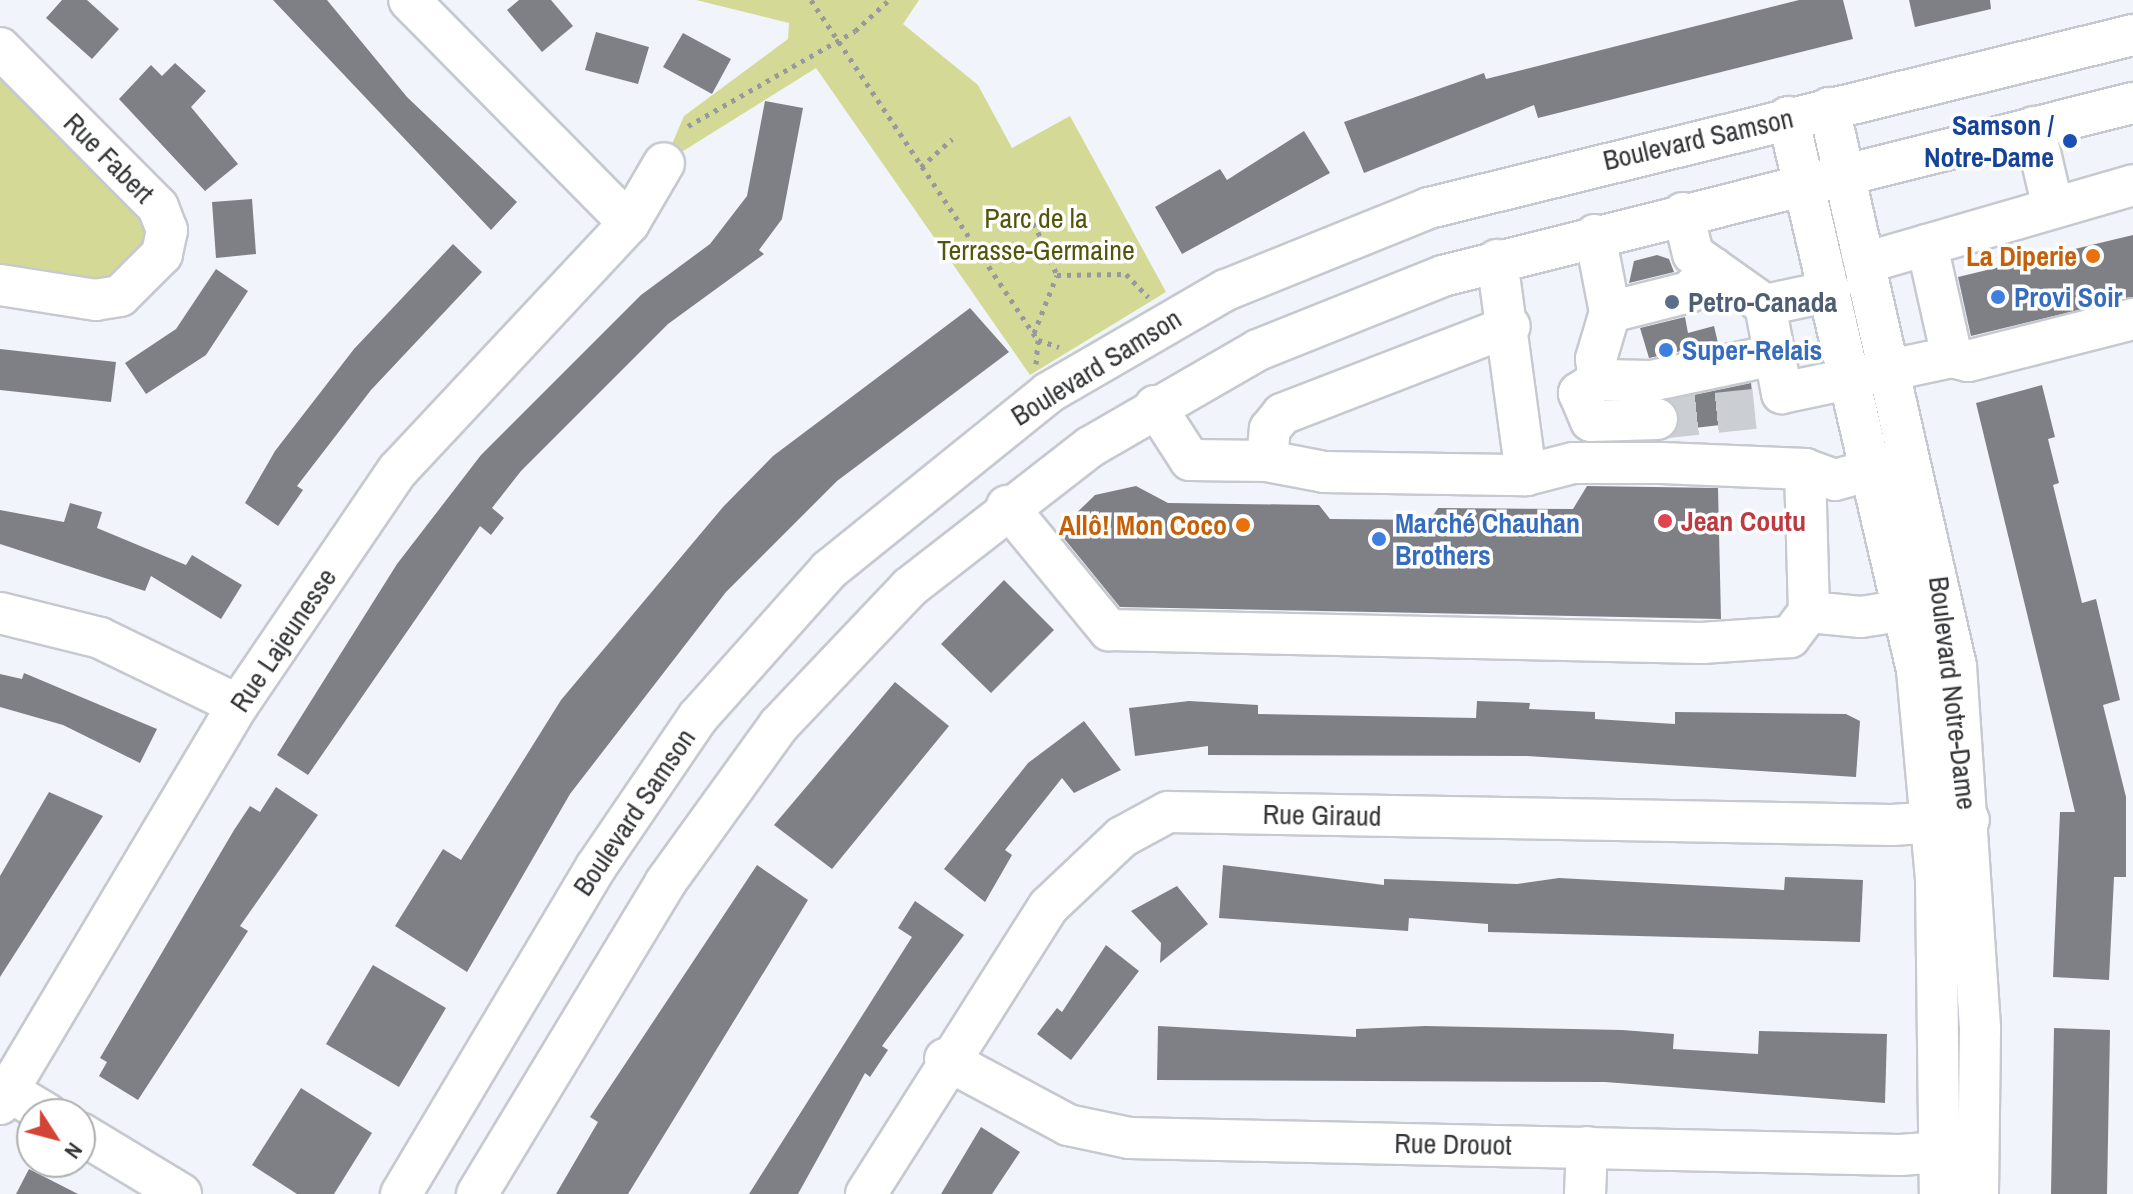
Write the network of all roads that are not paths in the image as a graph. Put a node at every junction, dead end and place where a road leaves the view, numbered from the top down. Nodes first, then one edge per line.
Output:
1 (409, 0) edge
2 (2133, 35) edge
3 (0, 48) edge
4 (2133, 103) edge
5 (1829, 108) junction
6 (1788, 117) junction
7 (2034, 127) junction
8 (664, 163) dead end
9 (1843, 173) junction
10 (1804, 183) junction
11 (2133, 185) edge
12 (2052, 204) junction
13 (1683, 213) junction
14 (629, 223) junction
15 (1595, 235) junction
16 (1927, 245) junction
17 (1497, 260) junction
18 (1865, 263) junction
19 (1713, 268) junction
20 (0, 285) edge
21 (1831, 291) junction
22 (1765, 305) junction
23 (1610, 312) junction
24 (2133, 319) edge
25 (1510, 326) junction
26 (1774, 355) junction
27 (1952, 357) junction
28 (1872, 375) junction
29 (1599, 380) junction
30 (1155, 406) junction
31 (1657, 419) tunnel mouth
32 (1267, 461) junction
33 (1894, 464) junction
34 (1805, 469) junction
35 (1526, 475) junction
36 (1007, 506) junction
37 (1907, 610) junction
38 (1809, 612) junction
39 (0, 613) edge
40 (1721, 613) dead end
41 (238, 705) junction
42 (1951, 822) junction
43 (945, 1059) junction
44 (3, 1093) edge
45 (96, 1143) edge
46 (1587, 1147) junction
47 (1960, 1150) junction
48 (181, 1194) edge
49 (401, 1194) edge
50 (477, 1194) edge
51 (866, 1194) edge
52 (1585, 1194) edge
53 (1940, 1194) edge
54 (1978, 1194) edge

1 - 14 street
2 - 5 street, Boulevard Samson
3 - 20 street, Rue Fabert
4 - 7 street
5 - 6 street, Boulevard Samson
5 - 9 street, Boulevard Notre-Dame
6 - 10 street, Boulevard Notre-Dame
6 - 49 street, Boulevard Samson
7 - 9 street
7 - 12 street
8 - 14 street, Rue Lajeunesse
9 - 10 street
9 - 18 street, Boulevard Notre-Dame
10 - 13 street
10 - 21 street, Boulevard Notre-Dame
11 - 12 street
12 - 16 street
13 - 15 street
13 - 19 street
14 - 41 street, Rue Lajeunesse
15 - 17 street
15 - 23 street
16 - 18 street
16 - 27 street
17 - 25 street
17 - 30 street
18 - 28 street, Boulevard Notre-Dame
19 - 22 street
19 - 23 street
21 - 22 street
21 - 28 street, Boulevard Notre-Dame
22 - 26 street
23 - 29 street
24 - 27 street
25 - 32 street
25 - 35 street
26 - 28 street
26 - 29 street
27 - 28 street
28 - 33 street, Boulevard Notre-Dame
29 - 31 street
30 - 32 street
30 - 36 street
32 - 35 street
33 - 34 street
33 - 37 street, Boulevard Notre-Dame
33 - 42 street, Boulevard Notre-Dame
34 - 35 street
34 - 38 street
36 - 38 street
36 - 50 street
37 - 38 street
37 - 42 street, Boulevard Notre-Dame
38 - 40 street
39 - 41 street
41 - 44 street, Rue Lajeunesse
42 - 43 street, Rue Giraud
42 - 47 street, Boulevard Notre-Dame
43 - 46 street, Rue Drouot
43 - 51 street, Rue Giraud
45 - 48 street
46 - 47 street, Rue Drouot
46 - 52 street
47 - 53 street, Boulevard Notre-Dame
47 - 54 street, Boulevard Notre-Dame

